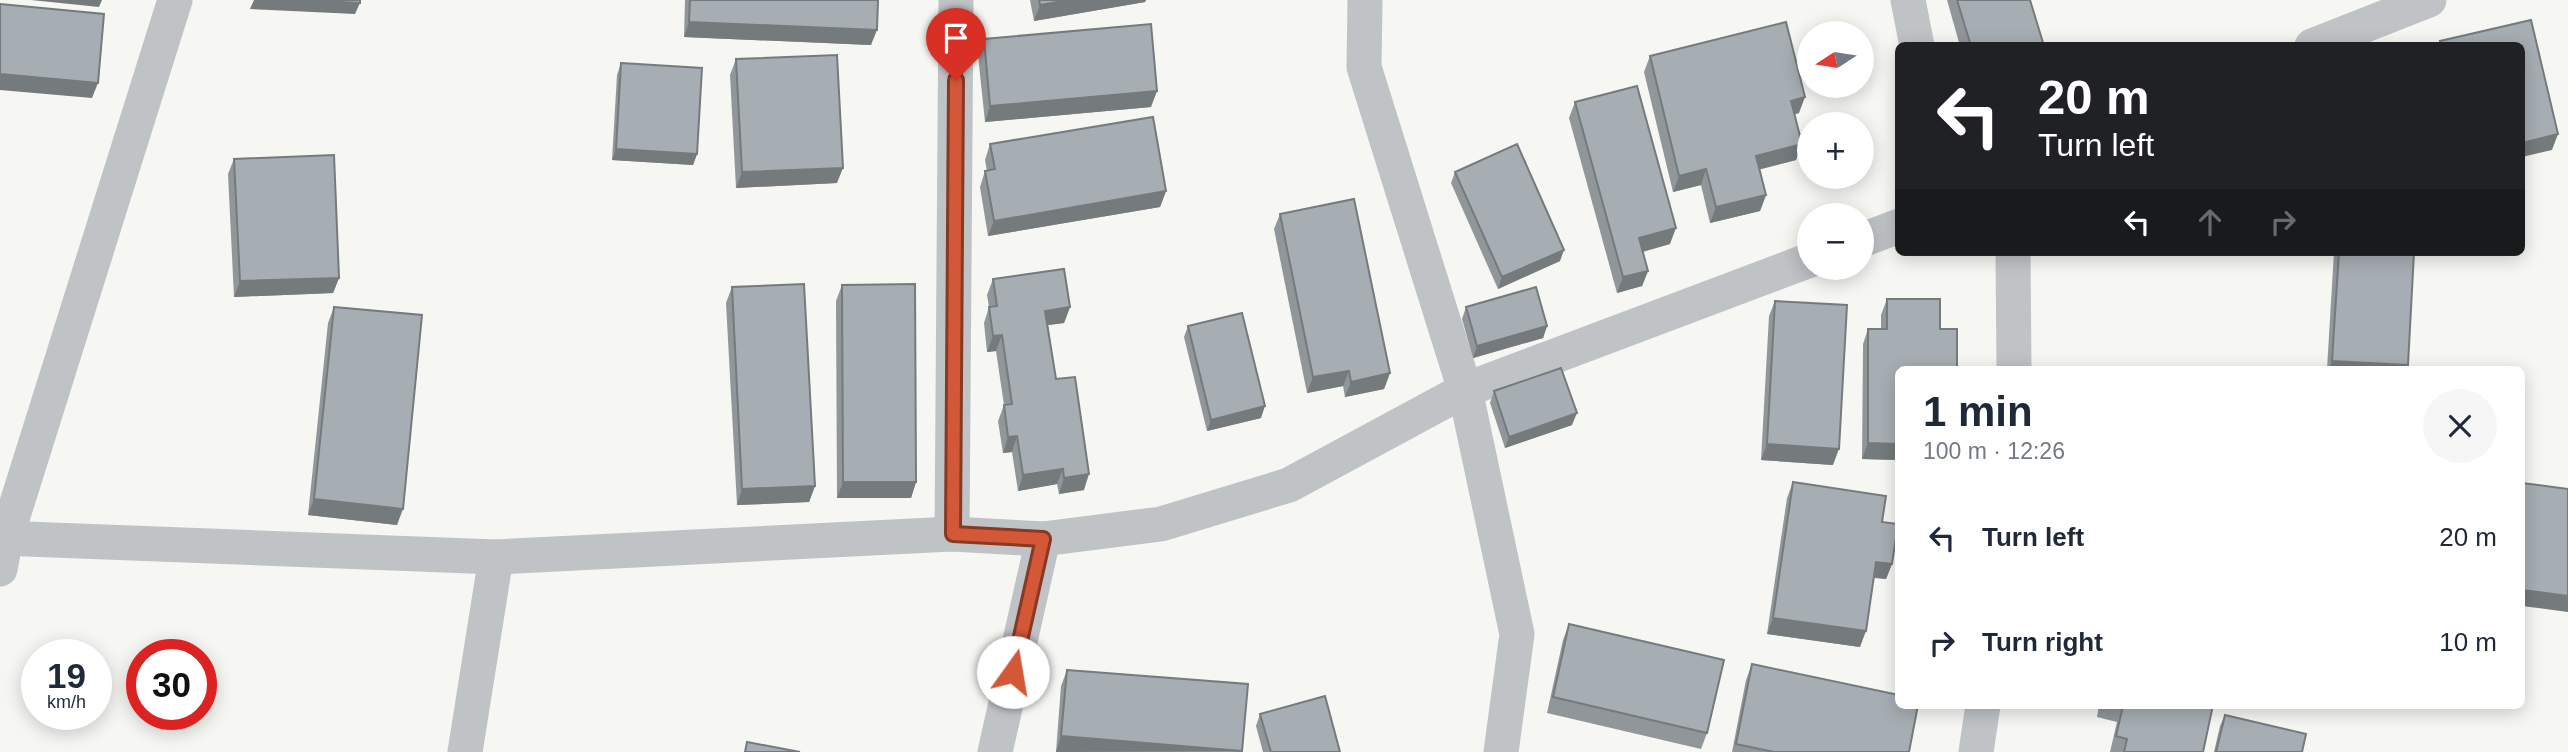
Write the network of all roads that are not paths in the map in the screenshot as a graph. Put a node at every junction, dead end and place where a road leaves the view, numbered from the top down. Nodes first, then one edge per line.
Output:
1 (175, 0) edge
2 (956, 0) edge
3 (1365, 0) edge
4 (1908, 0) edge
5 (2429, 0) edge
6 (1916, 42) edge
7 (2322, 42) edge
8 (1895, 228) edge
9 (1874, 235) edge
10 (2013, 256) edge
11 (1797, 265) edge
12 (2014, 366) edge
13 (1465, 390) junction
14 (953, 534) junction
15 (1043, 539) junction
16 (2, 548) edge
17 (496, 556) junction
18 (1982, 709) edge
19 (465, 752) edge
20 (995, 752) edge
21 (1501, 752) edge
22 (1976, 752) edge

1 - 16 street
2 - 14 street
3 - 13 street
4 - 6 street
5 - 7 street
8 - 9 street
10 - 12 street
11 - 13 street
13 - 15 street
13 - 21 street
14 - 15 street
14 - 17 street
15 - 20 street
16 - 17 street
17 - 19 street
18 - 22 street

